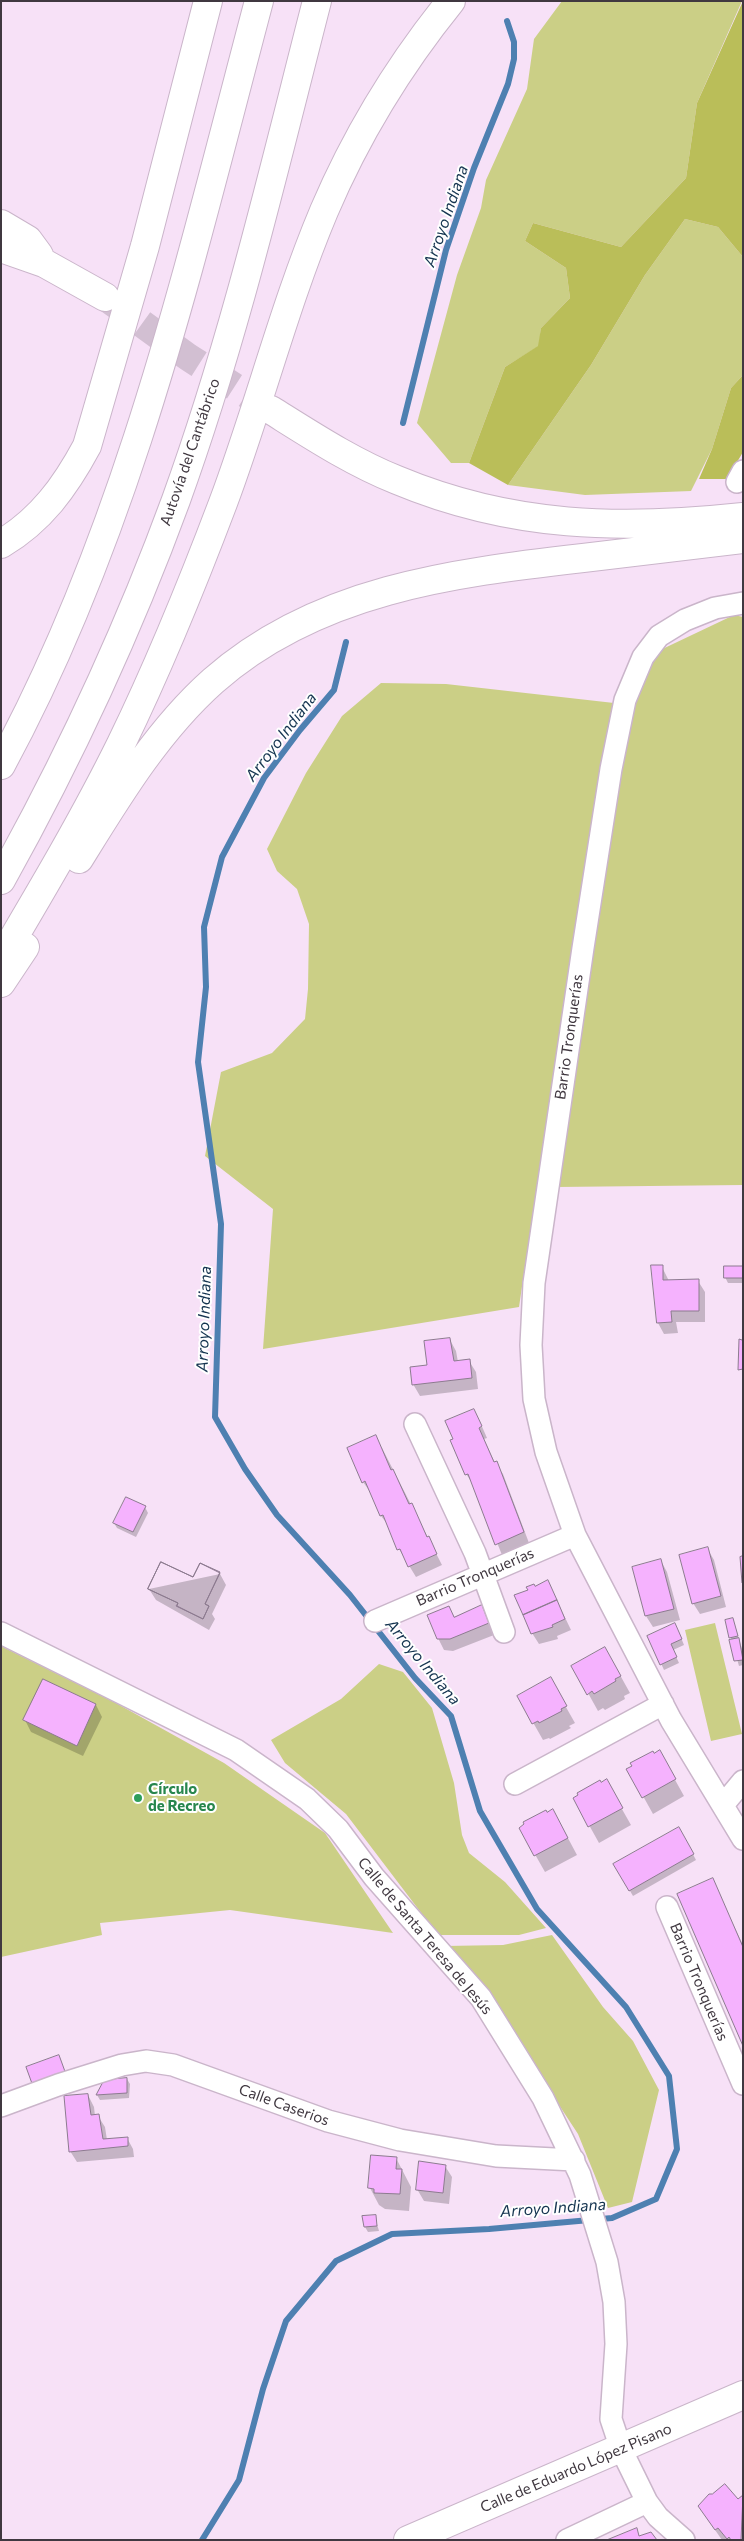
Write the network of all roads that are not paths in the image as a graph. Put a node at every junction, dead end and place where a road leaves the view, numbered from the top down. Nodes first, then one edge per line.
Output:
1 (208, 1) edge
2 (258, 1) edge
3 (317, 1) edge
4 (451, 1) edge
5 (1, 224) edge
6 (1, 248) edge
7 (44, 263) junction
8 (105, 297) tunnel mouth
9 (271, 410) tunnel mouth
10 (743, 517) edge
11 (743, 539) edge
12 (1, 544) edge
13 (743, 603) edge
14 (1, 765) edge
15 (1, 880) edge
16 (1, 959) edge
17 (1, 983) edge
18 (415, 1424) dead end
19 (575, 1535) junction
20 (482, 1574) junction
21 (375, 1620) dead end
22 (504, 1632) dead end
23 (1, 1633) edge
24 (663, 1704) junction
25 (743, 1781) edge
26 (515, 1784) dead end
27 (723, 1804) junction
28 (743, 1839) edge
29 (667, 1907) dead end
30 (743, 2084) edge
31 (1, 2106) edge
32 (574, 2160) junction
33 (743, 2395) edge
34 (621, 2449) junction
35 (647, 2502) junction
36 (408, 2540) edge
37 (567, 2540) edge
38 (684, 2540) edge

1 - 12 main road
2 - 14 main road
3 - 15 main road, Autovía del Cantábrico
4 - 16 main road
5 - 7 main road
6 - 7 main road
7 - 8 main road
9 - 10 main road
11 - 17 main road
13 - 19 street, Barrio Tronquerías
18 - 20 street, Barrio Tronquerías
19 - 20 street, Barrio Tronquerías
19 - 24 street, Barrio Tronquerías
20 - 21 street, Barrio Tronquerías
20 - 22 street, Barrio Tronquerías
23 - 32 street, Calle de Santa Teresa de Jesús
24 - 26 street
24 - 27 street, Barrio Tronquerías
25 - 27 street
27 - 28 street, Barrio Tronquerías
29 - 30 street, Barrio Tronquerías
31 - 32 street, Calle Caserios
32 - 34 street, Calle de Santa Teresa de Jesús
33 - 34 main road, Calle de Eduardo López Pisano
34 - 35 street, Calle de Santa Teresa de Jesús
34 - 36 main road, Calle de Eduardo López Pisano
35 - 37 street
35 - 38 street, Calle de Santa Teresa de Jesús

